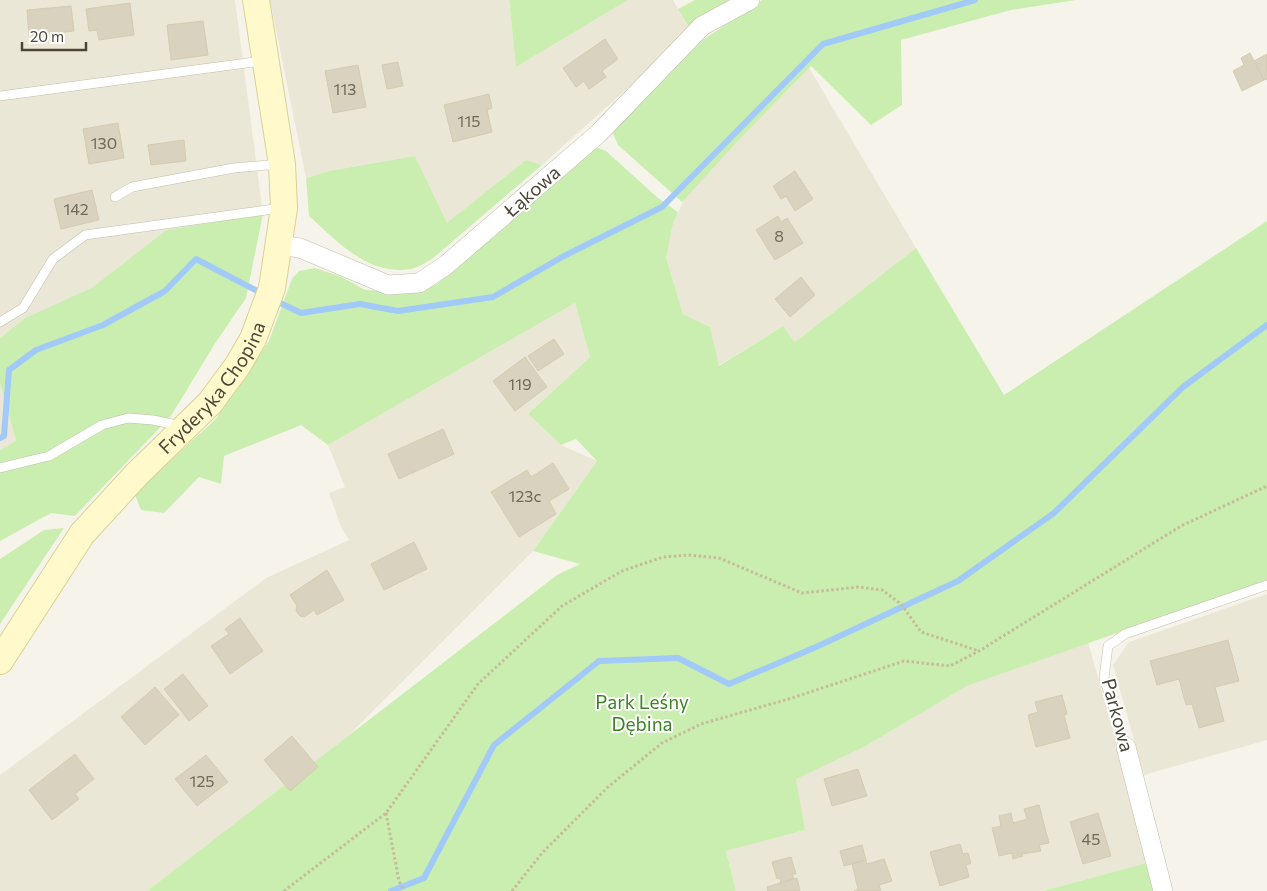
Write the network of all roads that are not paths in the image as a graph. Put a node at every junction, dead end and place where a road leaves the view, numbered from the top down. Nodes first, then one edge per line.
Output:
1 (256, 0) edge
2 (750, 0) edge
3 (267, 61) junction
4 (0, 96) edge
5 (282, 164) junction
6 (115, 197) dead end
7 (284, 208) junction
8 (280, 245) junction
9 (0, 322) edge
10 (185, 427) junction
11 (0, 468) edge
12 (1267, 585) edge
13 (0, 661) edge
14 (1126, 747) joint
15 (1163, 891) edge

1 - 3 street, Fryderyka Chopina
2 - 8 street, Łąkowa
3 - 4 lane
3 - 5 street, Fryderyka Chopina
5 - 6 lane
5 - 7 street, Fryderyka Chopina
7 - 8 street, Fryderyka Chopina
7 - 9 lane
8 - 10 street, Fryderyka Chopina
10 - 11 lane
10 - 13 street, Fryderyka Chopina
12 - 14 lane, Parkowa
14 - 15 street, Parkowa

